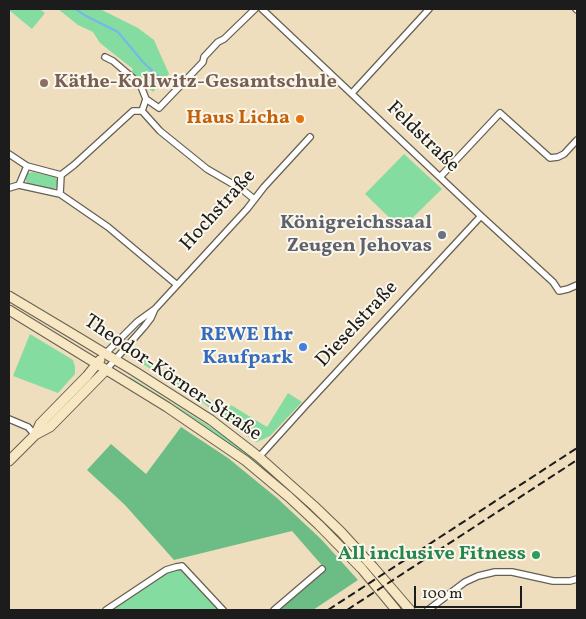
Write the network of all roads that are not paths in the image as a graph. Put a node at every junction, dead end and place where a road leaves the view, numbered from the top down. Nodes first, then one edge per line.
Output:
1 (255, 9) edge
2 (262, 9) edge
3 (430, 9) edge
4 (105, 58) dead end
5 (352, 93) junction
6 (146, 99) junction
7 (142, 111) junction
8 (310, 138) dead end
9 (577, 140) edge
10 (9, 154) edge
11 (27, 166) junction
12 (61, 175) junction
13 (440, 177) junction
14 (19, 185) junction
15 (9, 188) edge
16 (60, 194) junction
17 (254, 199) junction
18 (481, 216) junction
19 (176, 284) junction
20 (577, 285) edge
21 (9, 296) edge
22 (155, 309) junction
23 (9, 310) edge
24 (105, 354) junction
25 (115, 359) junction
26 (96, 364) junction
27 (106, 370) junction
28 (9, 419) edge
29 (35, 435) junction
30 (259, 457) junction
31 (9, 461) edge
32 (322, 569) dead end
33 (577, 579) edge
34 (440, 601) junction
35 (106, 610) edge
36 (223, 610) edge
37 (274, 610) edge
38 (396, 610) edge
39 (410, 610) edge
40 (428, 610) edge
41 (438, 610) edge

1 - 6 street
2 - 5 street, Feldstraße
3 - 5 street
4 - 6 street
5 - 13 street, Feldstraße
6 - 7 street
7 - 12 street
7 - 17 street
8 - 17 street, Hochstraße
9 - 13 street
10 - 11 street
11 - 12 street
11 - 14 street
12 - 16 street
13 - 18 street, Feldstraße
14 - 15 street
14 - 16 street
16 - 19 street
17 - 19 street, Hochstraße
18 - 20 street, Feldstraße
18 - 30 street, Dieselstraße
19 - 22 street, Hochstraße
21 - 24 main road, Theodor-Körner-Straße
22 - 24 street, Hochstraße
22 - 25 street, Hochstraße
23 - 26 main road, Theodor-Körner-Straße
24 - 25 main road, Theodor-Körner-Straße
24 - 26 main road, Hochstraße
25 - 27 street, Hochstraße
25 - 30 main road, Theodor-Körner-Straße
26 - 27 main road, Theodor-Körner-Straße
26 - 29 main road, Hochstraße
27 - 29 main road, Hochstraße
27 - 38 main road, Theodor-Körner-Straße
28 - 29 street
29 - 31 main road, Hochstraße
30 - 39 main road, Theodor-Körner-Straße
32 - 37 street
33 - 34 street
34 - 40 street
34 - 41 street
35 - 36 street

